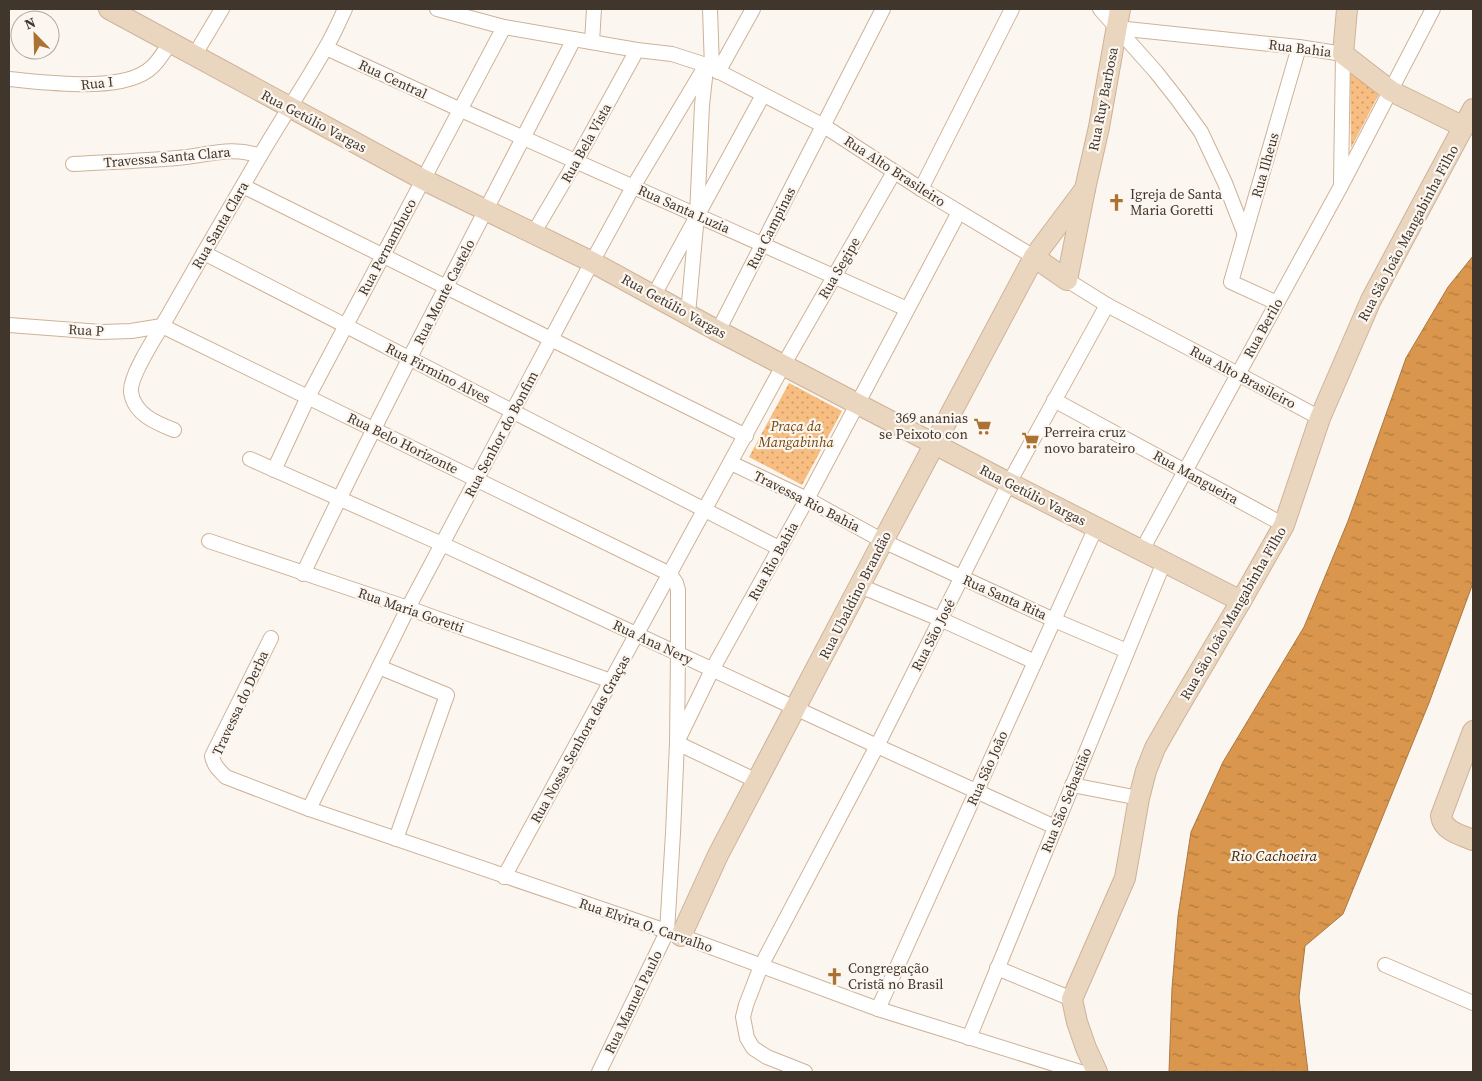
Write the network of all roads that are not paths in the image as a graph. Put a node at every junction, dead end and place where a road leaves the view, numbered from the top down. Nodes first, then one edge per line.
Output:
1 (109, 9) edge
2 (222, 9) edge
3 (346, 9) edge
4 (436, 9) edge
5 (594, 9) edge
6 (710, 9) edge
7 (753, 9) edge
8 (883, 9) edge
9 (1012, 9) edge
10 (1100, 9) edge
11 (1347, 9) edge
12 (1433, 9) edge
13 (479, 14) edge
14 (1118, 18) edge
15 (504, 27) junction
16 (574, 39) junction
17 (170, 42) junction
18 (592, 42) junction
19 (1299, 47) junction
20 (326, 48) junction
21 (637, 50) junction
22 (1343, 54) junction
23 (194, 56) junction
24 (712, 69) junction
25 (9, 79) edge
26 (1390, 91) junction
27 (764, 95) junction
28 (290, 108) junction
29 (461, 110) junction
30 (1473, 110) edge
31 (824, 126) junction
32 (1464, 127) junction
33 (524, 138) junction
34 (260, 156) junction
35 (576, 161) junction
36 (73, 164) dead end
37 (894, 172) junction
38 (424, 180) junction
39 (243, 186) junction
40 (1341, 186) junction
41 (633, 187) junction
42 (921, 189) junction
43 (1085, 189) junction
44 (486, 209) junction
45 (960, 212) junction
46 (697, 215) junction
47 (1244, 232) junction
48 (533, 234) junction
49 (763, 245) junction
50 (204, 253) junction
51 (383, 255) junction
52 (1034, 257) junction
53 (592, 262) junction
54 (834, 276) junction
55 (1067, 280) junction
56 (446, 287) junction
57 (654, 295) junction
58 (1277, 303) junction
59 (1107, 306) junction
60 (907, 309) junction
61 (688, 314) junction
62 (9, 325) edge
63 (162, 326) junction
64 (346, 326) junction
65 (718, 331) junction
66 (552, 339) junction
67 (410, 359) junction
68 (784, 364) junction
69 (1238, 374) junction
70 (308, 397) junction
71 (1054, 400) junction
72 (858, 404) junction
73 (512, 411) junction
74 (1320, 418) junction
75 (174, 430) dead end
76 (374, 430) junction
77 (746, 436) junction
78 (934, 444) junction
79 (250, 460) dead end
80 (731, 462) junction
81 (274, 470) junction
82 (1185, 471) junction
83 (477, 479) junction
84 (1009, 483) junction
85 (339, 499) junction
86 (807, 499) junction
87 (705, 510) junction
88 (1284, 525) junction
89 (1096, 527) junction
90 (210, 541) dead end
91 (883, 541) junction
92 (442, 544) junction
93 (779, 548) junction
94 (1142, 550) junction
95 (1164, 562) junction
96 (303, 574) junction
97 (670, 574) junction
98 (962, 578) junction
99 (860, 586) junction
100 (1241, 601) junction
101 (408, 608) junction
102 (940, 619) junction
103 (1054, 620) junction
104 (637, 635) junction
105 (271, 638) dead end
106 (1128, 651) junction
107 (678, 654) junction
108 (1035, 662) junction
109 (379, 667) junction
110 (712, 670) junction
111 (611, 681) junction
112 (796, 708) junction
113 (1473, 731) edge
114 (677, 743) junction
115 (877, 746) junction
116 (217, 769) joint
117 (758, 781) junction
118 (1072, 785) junction
119 (977, 791) junction
120 (1139, 798) junction
121 (309, 809) junction
122 (1055, 827) junction
123 (396, 839) junction
124 (1473, 840) edge
125 (504, 877) junction
126 (674, 934) junction
127 (1385, 965) dead end
128 (761, 966) junction
129 (998, 968) junction
130 (1072, 999) junction
131 (1473, 1003) edge
132 (878, 1009) junction
133 (969, 1038) junction
134 (599, 1072) edge
135 (805, 1072) edge
136 (1080, 1072) edge
137 (1097, 1072) edge

1 - 17 street, Rua Getúlio Vargas
2 - 23 street
3 - 20 street, Rua Santa Clara
4 - 13 street, Rua Alto Brasileiro
5 - 18 street
6 - 24 street
7 - 24 street, Rua Senhor do Bonfim
8 - 31 street, Rua Campinas
9 - 42 street
10 - 14 street
11 - 22 street
12 - 26 street, Rua Berilo
13 - 15 street, Rua Alto Brasileiro
14 - 19 street, Rua Bahia
14 - 43 street, Rua Ruy Barbosa
14 - 47 street
15 - 16 street, Rua Alto Brasileiro
15 - 29 street, Rua Pernambuco
16 - 18 street, Rua Alto Brasileiro
16 - 33 street, Rua Monte Castelo
17 - 23 street, Rua Getúlio Vargas
17 - 25 street, Rua I
18 - 21 street, Rua Alto Brasileiro
19 - 22 street, Rua Bahia
19 - 47 street, Rua Ilheus
20 - 28 street, Rua Santa Clara
20 - 29 street, Rua Central
21 - 24 street, Rua Alto Brasileiro
21 - 35 street, Rua Bela Vista
22 - 26 street, Rua Bahia
22 - 40 street, Rua Berilo
23 - 28 street, Rua Getúlio Vargas
24 - 27 street, Rua Alto Brasileiro
24 - 41 street, Rua Senhor do Bonfim
24 - 46 street
26 - 32 street, Rua Bahia
26 - 40 street, Rua Berilo
27 - 31 street, Rua Alto Brasileiro
27 - 46 street
28 - 34 street, Rua Santa Clara
28 - 38 street, Rua Getúlio Vargas
29 - 33 street, Rua Santa Luzia
29 - 38 street, Rua Pernambuco
30 - 32 street, Rua São João Mangabinha Filho
31 - 37 street, Rua Alto Brasileiro
31 - 49 street, Rua Campinas
32 - 74 street, Rua São João Mangabinha Filho
33 - 35 street, Rua Santa Luzia
33 - 44 street, Rua Monte Castelo
34 - 36 street, Travessa Santa Clara
34 - 39 street, Rua Santa Clara
35 - 41 street, Rua Santa Luzia
35 - 48 street, Rua Bela Vista
37 - 42 street, Rua Alto Brasileiro
37 - 54 street, Rua Segipe
38 - 44 street, Rua Getúlio Vargas
38 - 51 street, Rua Pernambuco
39 - 50 street, Rua Santa Clara
39 - 51 street
40 - 58 street, Rua Berilo
41 - 46 street, Rua Santa Luzia
41 - 53 street, Rua Senhor do Bonfim
42 - 45 street, Rua Alto Brasileiro
43 - 52 street, Rua Ruy Barbosa
43 - 55 street, Rua Ruy Barbosa
44 - 48 street, Rua Getúlio Vargas
44 - 56 street, Rua Monte Castelo
45 - 52 street, Rua Alto Brasileiro
45 - 60 street, Rua Rio Bahia
46 - 49 street, Rua Santa Luzia
46 - 57 street
46 - 61 street
47 - 58 street, Rua Ilheus
48 - 53 street, Rua Getúlio Vargas
49 - 54 street, Rua Santa Luzia
49 - 65 street, Rua Campinas
50 - 63 street, Rua Santa Clara
50 - 64 street, Rua Firmino Alves
51 - 56 street
51 - 64 street, Rua Pernambuco
52 - 55 street, Rua Alto Brasileiro
52 - 78 street, Rua Ubaldino Brandão
53 - 57 street, Rua Getúlio Vargas
53 - 66 street, Rua Senhor do Bonfim
54 - 60 street, Rua Santa Luzia
54 - 68 street, Rua Segipe
55 - 59 street, Rua Alto Brasileiro
56 - 66 street
56 - 67 street, Rua Monte Castelo
57 - 61 street, Rua Getúlio Vargas
58 - 69 street, Rua Berilo
59 - 69 street, Rua Alto Brasileiro
59 - 71 street, Rua São José
60 - 72 street, Rua Rio Bahia
61 - 65 street, Rua Getúlio Vargas
62 - 63 street, Rua P
63 - 70 street, Rua Belo Horizonte
63 - 75 street, Rua Santa Clara
64 - 67 street, Rua Firmino Alves
64 - 70 street, Rua Pernambuco
65 - 68 street, Rua Getúlio Vargas
66 - 73 street, Rua Senhor do Bonfim
66 - 77 street
67 - 73 street, Rua Firmino Alves
67 - 76 street, Rua Monte Castelo
68 - 72 street, Rua Getúlio Vargas
68 - 77 street, Rua Nossa Senhora das Graças
69 - 74 street, Rua Alto Brasileiro
69 - 82 street, Rua Berilo
70 - 76 street, Rua Belo Horizonte
70 - 81 street, Rua Pernambuco
71 - 82 street, Rua Mangueira
71 - 84 street, Rua São José
72 - 78 street, Rua Getúlio Vargas
72 - 86 street, Rua Rio Bahia
73 - 83 street, Rua Senhor do Bonfim
73 - 87 street, Rua Firmino Alves
74 - 88 street, Rua São João Mangabinha Filho
76 - 83 street, Rua Belo Horizonte
76 - 85 street, Rua Monte Castelo
77 - 80 street, Rua Nossa Senhora das Graças
78 - 84 street, Rua Getúlio Vargas
78 - 91 street, Rua Ubaldino Brandão
79 - 81 street, Rua Ana Nery
80 - 86 street, Travessa Rio Bahia
80 - 87 street, Rua Nossa Senhora das Graças
81 - 85 street, Rua Ana Nery
82 - 88 street, Rua Mangueira
82 - 94 street, Rua Berilo
83 - 92 street, Rua Senhor do Bonfim
83 - 97 street, Rua Belo Horizonte
84 - 89 street, Rua Getúlio Vargas
84 - 98 street, Rua São José
85 - 92 street, Rua Ana Nery
85 - 96 street, Rua Monte Castelo
86 - 91 street, Travessa Rio Bahia
86 - 93 street, Rua Rio Bahia
87 - 93 street, Rua Firmino Alves
87 - 97 street, Rua Nossa Senhora das Graças
88 - 100 street, Rua São João Mangabinha Filho
89 - 94 street, Rua Getúlio Vargas
89 - 103 street, Rua São João
90 - 96 street, Rua Maria Goretti
91 - 98 street, Rua Santa Rita
91 - 99 street, Rua Ubaldino Brandão
92 - 101 street, Rua Senhor do Bonfim
92 - 104 street, Rua Ana Nery
93 - 110 street, Rua Rio Bahia
94 - 95 street, Rua Getúlio Vargas
95 - 100 street, Rua Getúlio Vargas
95 - 106 street, Rua São Sebastião
96 - 101 street, Rua Maria Goretti
97 - 104 street, Rua Nossa Senhora das Graças
97 - 107 street
98 - 102 street, Rua São José
98 - 103 street, Rua Santa Rita
99 - 102 street
99 - 112 street, Rua Ubaldino Brandão
100 - 120 street, Rua São João Mangabinha Filho
101 - 109 street, Rua Senhor do Bonfim
101 - 111 street, Rua Maria Goretti
102 - 108 street
102 - 115 street, Rua São José
103 - 106 street, Rua Santa Rita
103 - 108 street, Rua São João
104 - 107 street, Rua Ana Nery
104 - 111 street, Rua Nossa Senhora das Graças
105 - 116 street, Travessa do Derba
106 - 118 street, Rua São Sebastião
107 - 110 street, Rua Ana Nery
107 - 114 street
108 - 119 street, Rua São João
109 - 121 street, Rua Senhor do Bonfim
109 - 123 street
110 - 112 street, Rua Ana Nery
110 - 114 street, Rua Rio Bahia
111 - 125 street, Rua Nossa Senhora das Graças
112 - 115 street, Rua Ana Nery
112 - 117 street, Rua Ubaldino Brandão
113 - 124 street
114 - 117 street
114 - 126 street, Rua Rio Bahia
115 - 119 street, Rua Ana Nery
115 - 128 street, Rua São José
116 - 121 street, Rua Elvira O. Carvalho
117 - 126 street, Rua Ubaldino Brandão
118 - 120 street
118 - 122 street, Rua São Sebastião
119 - 122 street, Rua Ana Nery
119 - 132 street, Rua São João
120 - 130 street, Rua São João Mangabinha Filho
121 - 123 street, Rua Elvira O. Carvalho
122 - 129 street, Rua São Sebastião
123 - 125 street, Rua Elvira O. Carvalho
125 - 126 street, Rua Elvira O. Carvalho
126 - 128 street, Rua Elvira O. Carvalho
126 - 134 street, Rua Manuel Paulo
127 - 131 street
128 - 132 street, Rua Elvira O. Carvalho
128 - 135 street, Rua São José
129 - 130 street
129 - 133 street, Rua São Sebastião
130 - 137 street
132 - 133 street, Rua Elvira O. Carvalho
133 - 136 street, Rua Elvira O. Carvalho

